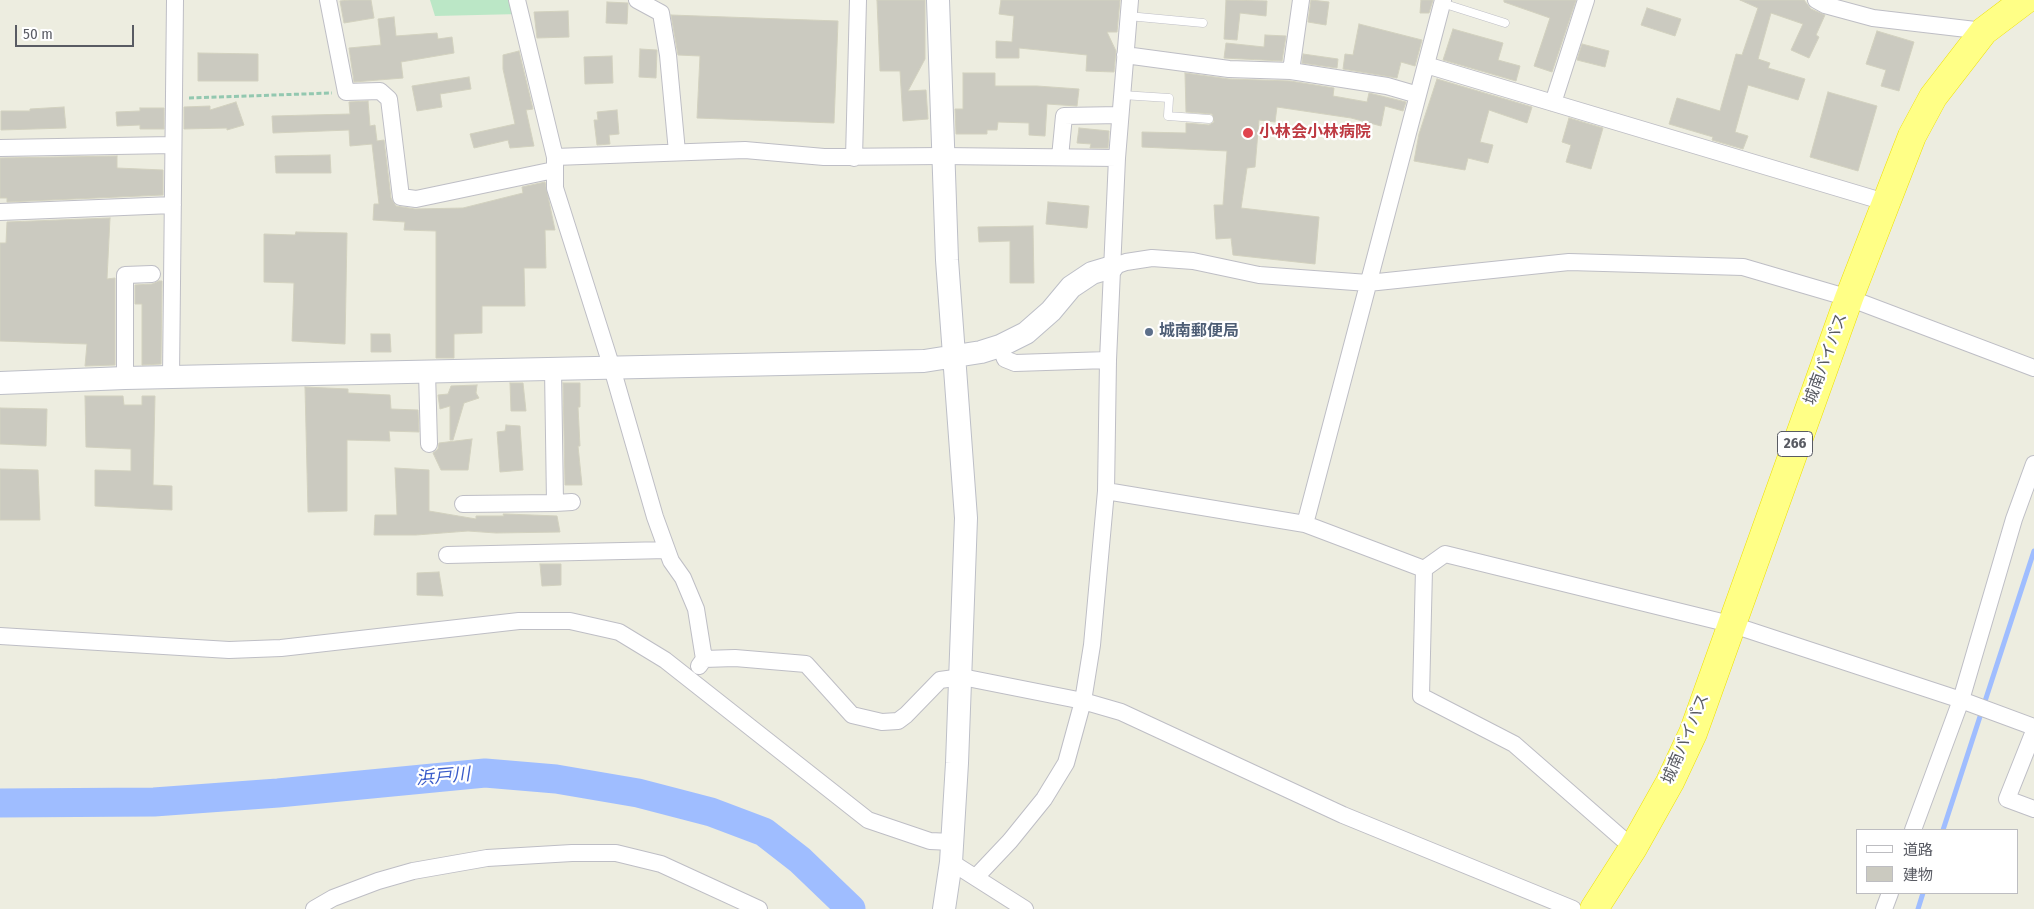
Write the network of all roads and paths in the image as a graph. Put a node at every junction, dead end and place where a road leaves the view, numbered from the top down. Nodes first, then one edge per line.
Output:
1 (175, 0) edge
2 (328, 0) edge
3 (517, 0) edge
4 (637, 0) edge
5 (858, 0) edge
6 (938, 0) edge
7 (1301, 0) edge
8 (1586, 0) edge
9 (1816, 0) edge
10 (2025, 0) edge
11 (1443, 2) edge
12 (1129, 8) edge
13 (1203, 23) dead end
14 (1505, 23) dead end
15 (1984, 31) junction
16 (1125, 55) junction
17 (1426, 65) junction
18 (1291, 72) junction
19 (346, 92) junction
20 (1122, 95) junction
21 (1418, 95) junction
22 (174, 99) junction
23 (1553, 103) junction
24 (1120, 115) junction
25 (1209, 119) dead end
26 (173, 145) junction
27 (0, 148) edge
28 (677, 152) junction
29 (942, 156) junction
30 (854, 158) junction
31 (1060, 158) junction
32 (1117, 158) junction
33 (555, 164) junction
34 (1885, 202) junction
35 (173, 205) junction
36 (0, 212) edge
37 (1112, 267) junction
38 (152, 274) dead end
39 (1368, 283) junction
40 (1849, 298) junction
41 (1000, 346) junction
42 (953, 357) junction
43 (1108, 360) junction
44 (612, 368) junction
45 (2034, 368) edge
46 (553, 369) junction
47 (427, 372) junction
48 (125, 378) junction
49 (171, 378) junction
50 (0, 383) edge
51 (429, 444) dead end
52 (2034, 464) edge
53 (1106, 491) junction
54 (572, 502) dead end
55 (555, 503) junction
56 (463, 504) dead end
57 (1305, 524) junction
58 (667, 550) junction
59 (447, 555) dead end
60 (1424, 569) junction
61 (1730, 624) junction
62 (0, 636) edge
63 (704, 659) junction
64 (962, 677) junction
65 (689, 679) junction
66 (1960, 700) junction
67 (1083, 701) junction
68 (2034, 727) edge
69 (2034, 731) edge
70 (2034, 809) edge
71 (1913, 829) edge
72 (1633, 848) junction
73 (952, 852) junction
74 (976, 877) junction
75 (1890, 894) edge
76 (946, 898) edge
77 (314, 909) edge
78 (759, 909) edge
79 (1025, 909) edge
80 (1573, 909) edge
81 (1593, 909) edge
82 (1613, 909) edge
83 (1884, 909) edge

1 - 22 street
2 - 19 street
3 - 33 street
4 - 28 street
5 - 30 street
6 - 29 street
7 - 18 street
8 - 23 street
9 - 15 street
10 - 15 highway, 城南バイパス / 266
11 - 14 lane
11 - 17 street
12 - 13 lane
12 - 16 street
15 - 34 highway, 城南バイパス / 266
16 - 18 street
16 - 20 street
17 - 21 street
17 - 23 street
18 - 21 street
19 - 22 path
19 - 33 street
20 - 24 street
20 - 25 lane
21 - 39 street
22 - 26 street
23 - 34 street
24 - 31 street
24 - 32 street
26 - 27 street
26 - 35 street
28 - 30 street
28 - 33 street
29 - 30 street
29 - 31 street
29 - 42 street
31 - 32 street
32 - 37 street
33 - 44 street
34 - 40 highway, 城南バイパス / 266
35 - 36 street
35 - 49 street
37 - 39 street
37 - 41 street
37 - 43 street
38 - 48 street
39 - 40 street
39 - 57 street
40 - 45 street
40 - 61 highway, 城南バイパス / 266
41 - 42 street
41 - 43 street
42 - 44 street
42 - 64 street
43 - 53 street
44 - 46 street
44 - 58 street
46 - 47 street
46 - 55 street
47 - 49 street
47 - 51 street
48 - 49 street
48 - 50 street
52 - 66 street
53 - 57 street
53 - 67 street
54 - 55 street
55 - 56 street
57 - 60 street
58 - 59 street
58 - 63 street
60 - 61 street
60 - 72 street
61 - 66 street
61 - 72 highway, 城南バイパス / 266
62 - 65 street
63 - 64 street
63 - 65 street
64 - 67 street
64 - 73 street
65 - 73 street
66 - 68 street
66 - 71 street
67 - 74 street
67 - 80 street
69 - 70 street
72 - 81 highway, 城南バイパス / 266
73 - 74 street
73 - 76 street
74 - 79 street
75 - 83 street
77 - 78 street
81 - 82 street

